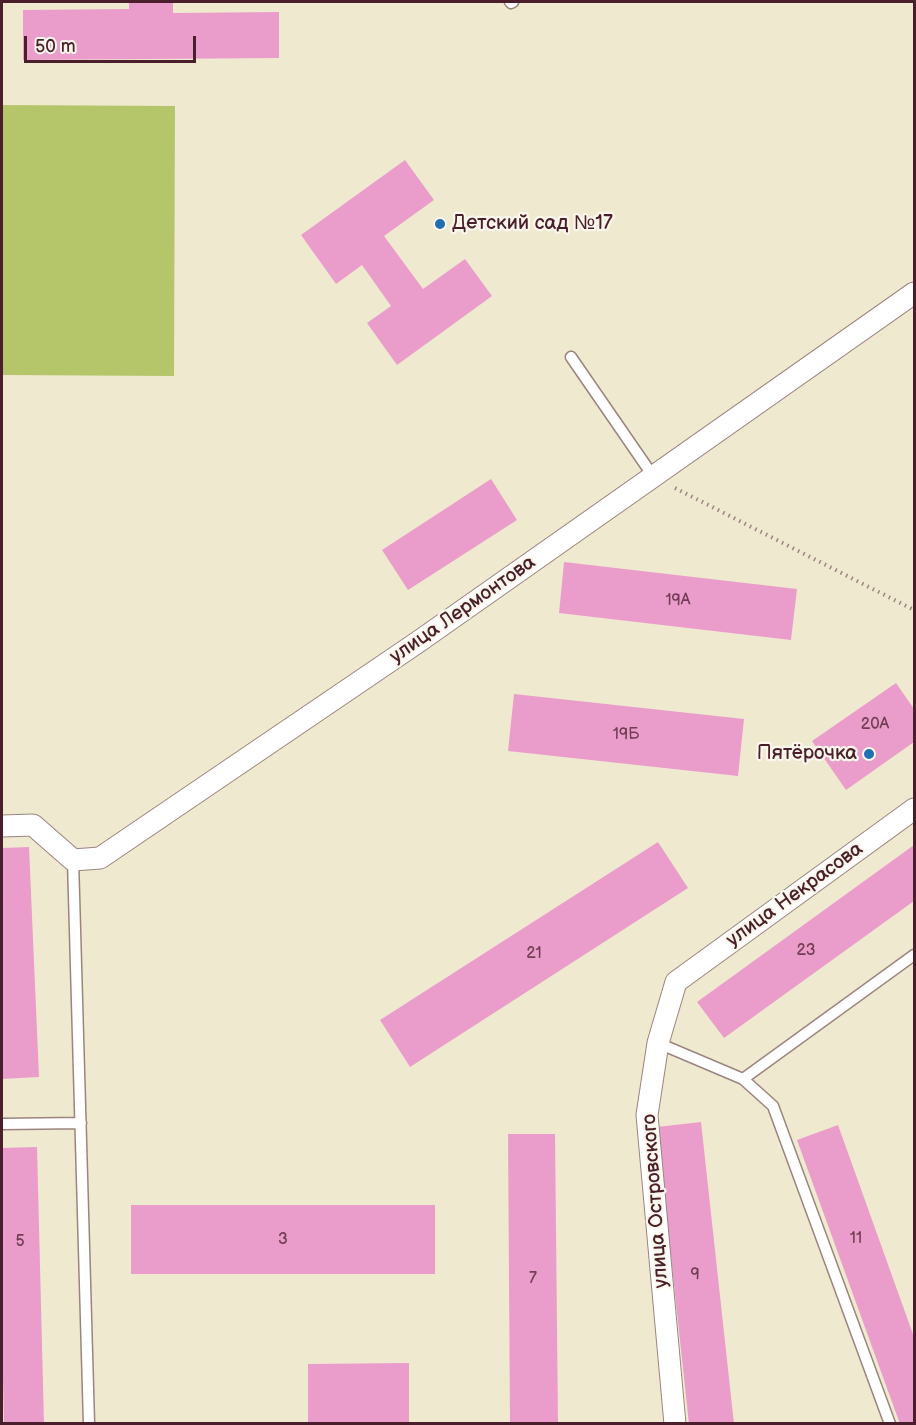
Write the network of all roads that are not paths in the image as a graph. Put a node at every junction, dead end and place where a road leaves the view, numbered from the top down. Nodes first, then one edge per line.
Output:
1 (915, 293) edge
2 (571, 357) dead end
3 (653, 476) junction
4 (915, 809) edge
5 (2, 826) edge
6 (74, 860) junction
7 (915, 955) edge
8 (675, 982) joint
9 (658, 1042) junction
10 (743, 1079) junction
11 (81, 1123) junction
12 (2, 1124) edge
13 (89, 1424) edge
14 (675, 1424) edge
15 (890, 1424) edge

1 - 3 street, улица Лермонтова
2 - 3 lane
3 - 6 street, улица Лермонтова
4 - 8 street, улица Некрасова
5 - 6 street
6 - 11 lane
7 - 10 lane
8 - 9 street, улица Островского
9 - 10 lane
9 - 14 street, улица Островского
10 - 15 lane
11 - 12 lane
11 - 13 lane

